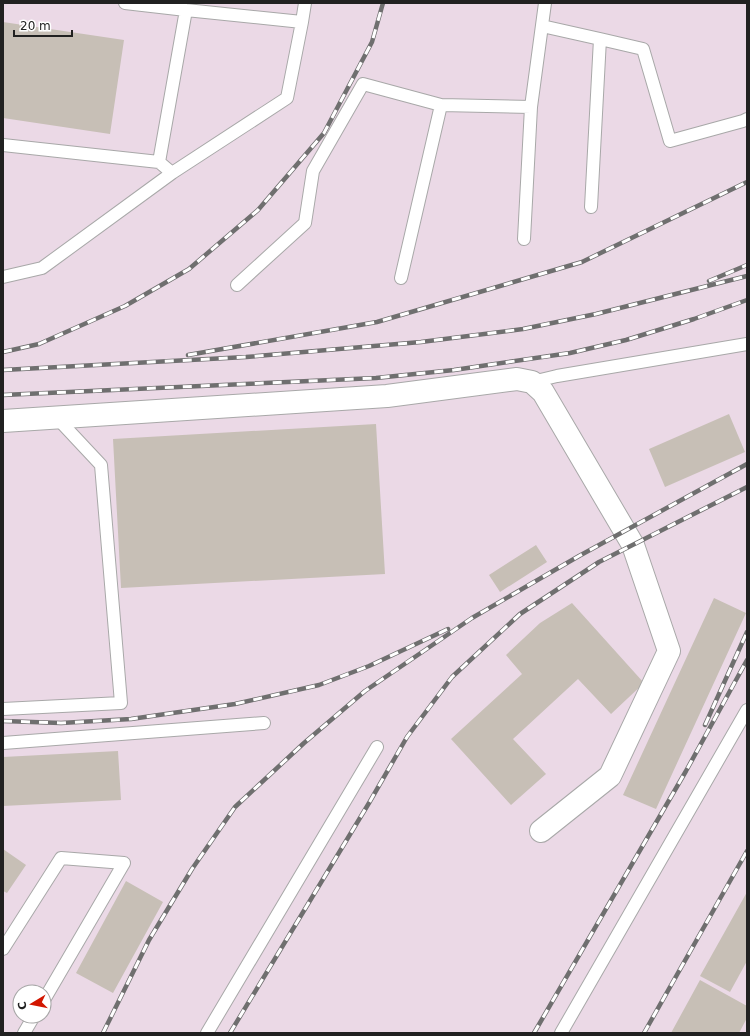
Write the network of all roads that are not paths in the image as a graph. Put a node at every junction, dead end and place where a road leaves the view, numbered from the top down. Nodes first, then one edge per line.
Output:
1 (126, 3) edge
2 (305, 3) edge
3 (545, 3) edge
4 (186, 10) junction
5 (302, 22) junction
6 (542, 26) junction
7 (600, 39) junction
8 (441, 105) junction
9 (531, 107) junction
10 (747, 119) edge
11 (3, 145) edge
12 (159, 162) junction
13 (172, 173) junction
14 (590, 207) dead end
15 (524, 239) dead end
16 (3, 277) edge
17 (401, 278) dead end
18 (236, 285) dead end
19 (747, 344) edge
20 (532, 382) junction
21 (57, 418) junction
22 (3, 421) edge
23 (3, 708) edge
24 (747, 710) edge
25 (264, 723) dead end
26 (3, 743) edge
27 (377, 747) dead end
28 (541, 831) dead end
29 (3, 949) edge
30 (52, 986) edge
31 (29, 1024) edge
32 (24, 1033) edge
33 (207, 1033) edge
34 (561, 1033) edge

1 - 4 lane
2 - 5 lane
3 - 6 lane
4 - 5 lane
4 - 12 lane
5 - 13 lane
6 - 7 lane
6 - 9 lane
7 - 10 lane
7 - 14 lane
8 - 9 lane
8 - 17 lane
8 - 18 lane
9 - 15 lane
11 - 12 lane
12 - 13 lane
13 - 16 lane
19 - 20 lane
20 - 21 street
20 - 28 street
21 - 22 street
21 - 23 lane
24 - 34 lane
25 - 26 lane
27 - 33 lane
29 - 30 lane
31 - 32 lane

